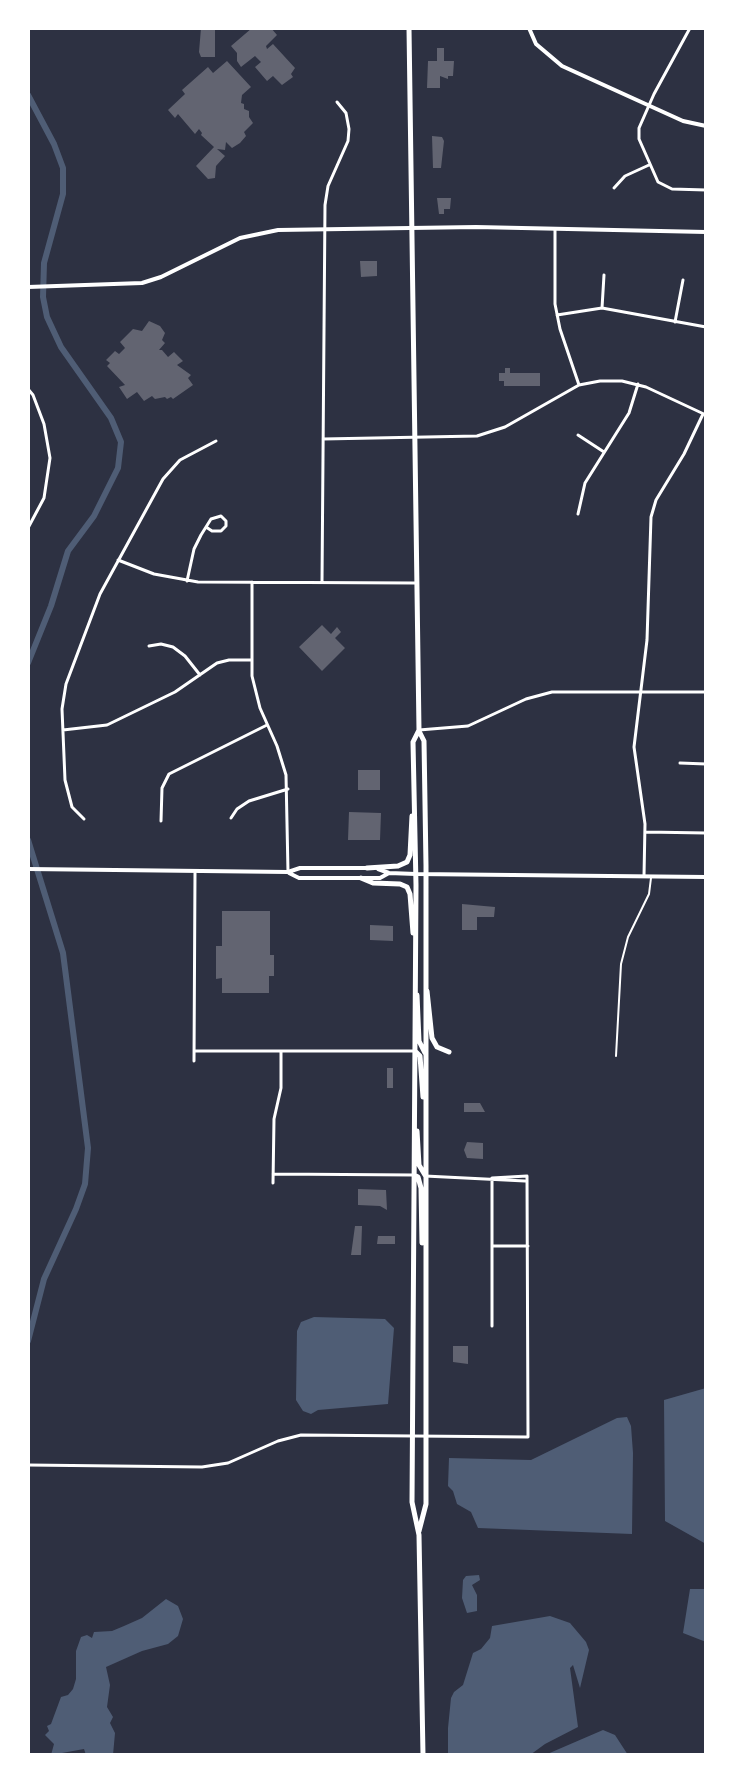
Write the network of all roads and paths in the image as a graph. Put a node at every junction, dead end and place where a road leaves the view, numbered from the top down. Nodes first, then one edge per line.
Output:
1 (409, 28) edge
2 (529, 28) edge
3 (690, 28) edge
4 (337, 102) dead end
5 (649, 105) junction
6 (706, 126) edge
7 (649, 165) junction
8 (614, 188) dead end
9 (706, 190) edge
10 (413, 227) junction
11 (324, 229) junction
12 (555, 229) junction
13 (706, 232) edge
14 (604, 275) dead end
15 (683, 280) dead end
16 (30, 287) edge
17 (602, 308) junction
18 (557, 315) junction
19 (675, 322) junction
20 (706, 327) edge
21 (638, 384) junction
22 (579, 385) junction
23 (28, 389) edge
24 (705, 414) edge
25 (578, 435) dead end
26 (414, 438) junction
27 (323, 439) junction
28 (216, 441) dead end
29 (604, 452) junction
30 (578, 514) dead end
31 (206, 527) junction
32 (28, 528) edge
33 (118, 560) junction
34 (187, 581) junction
35 (252, 582) junction
36 (322, 582) junction
37 (415, 583) junction
38 (149, 646) dead end
39 (252, 660) junction
40 (200, 675) junction
41 (641, 691) junction
42 (706, 692) edge
43 (267, 725) junction
44 (63, 730) junction
45 (419, 730) junction
46 (680, 763) dead end
47 (706, 764) edge
48 (288, 789) junction
49 (414, 803) junction
50 (231, 818) dead end
51 (84, 819) dead end
52 (161, 821) dead end
53 (645, 832) junction
54 (706, 833) edge
55 (367, 868) junction
56 (29, 869) edge
57 (195, 870) junction
58 (288, 872) junction
59 (389, 873) junction
60 (416, 874) junction
61 (426, 874) junction
62 (644, 876) junction
63 (651, 876) junction
64 (706, 877) edge
65 (361, 878) junction
66 (415, 943) junction
67 (426, 986) junction
68 (415, 987) junction
69 (194, 1051) junction
70 (281, 1051) junction
71 (415, 1051) junction
72 (449, 1052) dead end
73 (425, 1053) junction
74 (616, 1056) dead end
75 (194, 1061) dead end
76 (425, 1102) junction
77 (415, 1122) junction
78 (273, 1174) junction
79 (414, 1175) junction
80 (425, 1176) junction
81 (492, 1178) junction
82 (273, 1183) dead end
83 (492, 1246) junction
84 (528, 1246) junction
85 (424, 1253) junction
86 (492, 1326) dead end
87 (413, 1435) junction
88 (426, 1435) junction
89 (28, 1465) edge
90 (419, 1535) junction
91 (423, 1755) edge

1 - 10 main road
2 - 5 street
3 - 5 street
4 - 11 street
5 - 6 street
5 - 7 street
7 - 8 street
7 - 9 street
10 - 11 street
10 - 12 street
10 - 26 main road
11 - 16 street
11 - 27 street
12 - 13 street
12 - 18 street
14 - 17 street
15 - 19 street
17 - 18 street
17 - 19 street
18 - 22 street
19 - 20 street
21 - 22 street
21 - 24 street
21 - 29 street
22 - 26 street
23 - 32 street
24 - 41 street
25 - 29 street
26 - 27 street
26 - 37 main road
27 - 36 street
28 - 33 street
29 - 30 street
31 - 31 street
31 - 34 street
33 - 34 street
33 - 44 street
34 - 35 street
35 - 36 street
35 - 39 street
36 - 37 street
37 - 45 main road
38 - 40 street
39 - 40 street
39 - 43 street
40 - 44 street
41 - 42 street
41 - 45 street
41 - 53 street
43 - 48 street
43 - 52 street
44 - 51 street
45 - 49 main road
45 - 61 main road
46 - 47 street
48 - 50 street
48 - 58 street
49 - 55 main road
49 - 60 main road
53 - 54 street
53 - 62 street
55 - 58 street
55 - 59 street
56 - 57 street
57 - 58 street
57 - 69 street
58 - 65 street
59 - 60 street
59 - 65 street
60 - 61 street
60 - 66 main road
61 - 62 street
61 - 67 main road
62 - 63 street
63 - 64 street
63 - 74 lane
65 - 66 main road
66 - 68 main road
67 - 72 main road
67 - 73 main road
68 - 71 main road
68 - 73 main road
69 - 70 street
69 - 75 street
70 - 71 street
70 - 78 street
71 - 76 main road
71 - 77 main road
73 - 76 main road
76 - 80 main road
77 - 79 main road
77 - 80 main road
78 - 79 street
78 - 82 street
79 - 85 main road
79 - 87 main road
80 - 81 street
80 - 85 main road
81 - 83 street
81 - 84 street
83 - 84 street
83 - 86 street
84 - 88 street
85 - 88 main road
87 - 88 street
87 - 89 street
87 - 90 main road
88 - 90 main road
90 - 91 main road

